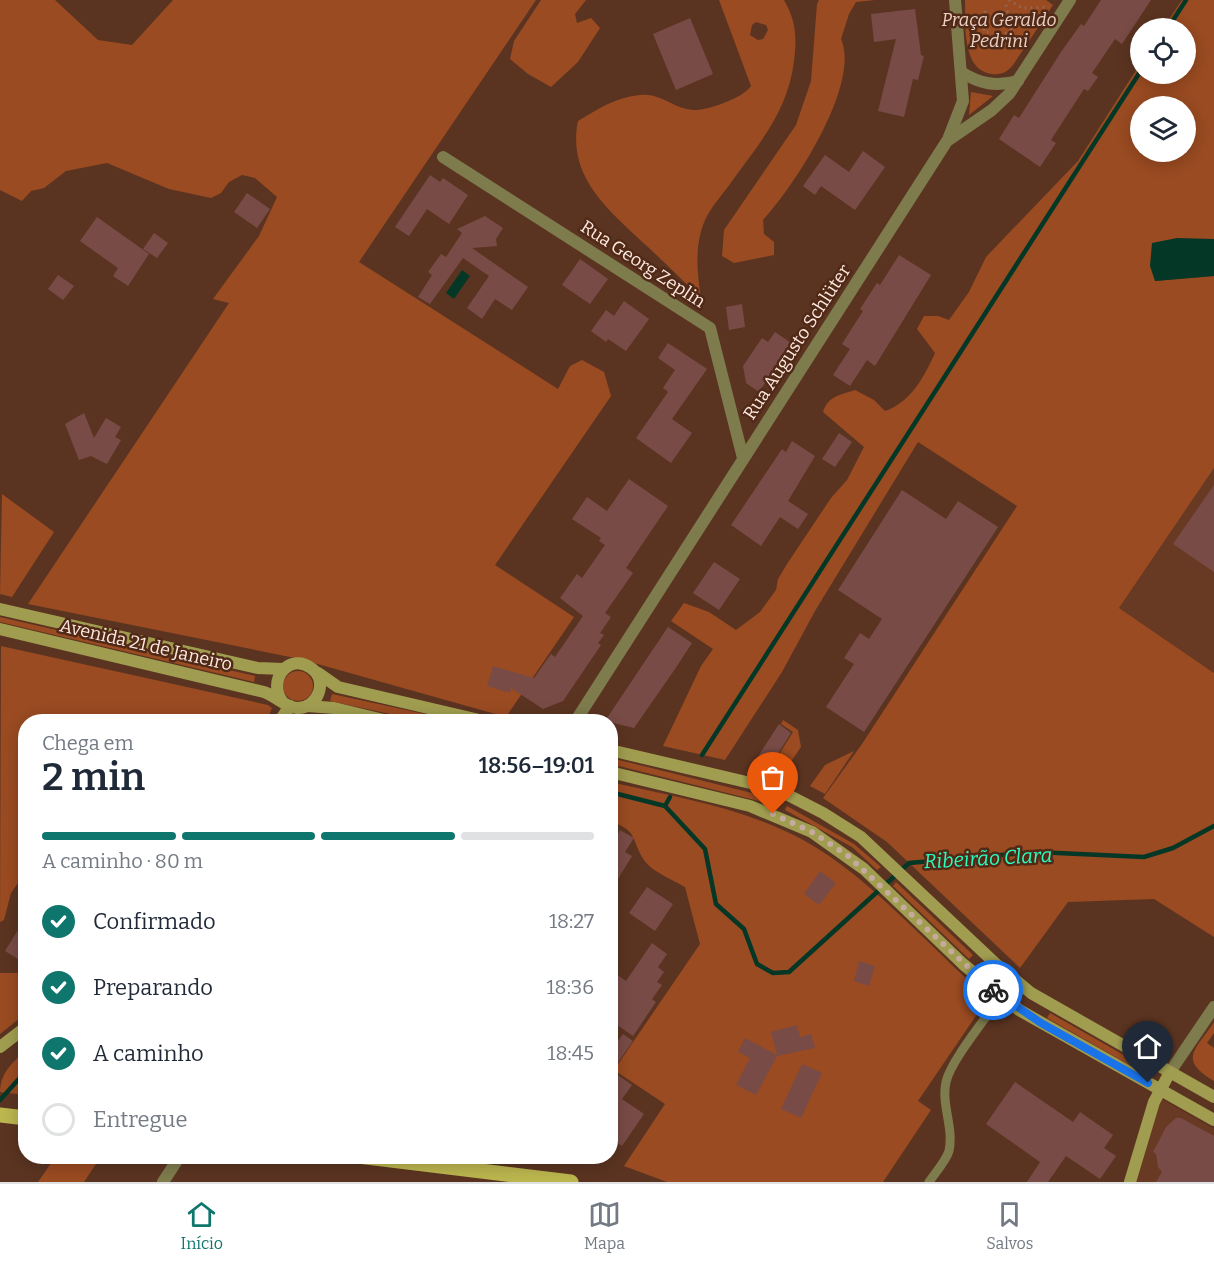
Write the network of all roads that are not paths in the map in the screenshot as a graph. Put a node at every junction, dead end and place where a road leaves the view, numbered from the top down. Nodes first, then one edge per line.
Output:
1 (956, 0) edge
2 (1070, 0) edge
3 (961, 72) junction
4 (1018, 81) junction
5 (947, 141) junction
6 (443, 157) dead end
7 (743, 458) junction
8 (0, 609) edge
9 (0, 629) edge
10 (284, 669) junction
11 (315, 671) junction
12 (286, 704) junction
13 (307, 706) junction
14 (282, 714) edge
15 (359, 714) edge
16 (454, 714) edge
17 (580, 714) edge
18 (618, 752) edge
19 (618, 774) edge
20 (786, 794) junction
21 (773, 814) junction
22 (1014, 980) junction
23 (1001, 996) junction
24 (1214, 1007) edge
25 (18, 1033) edge
26 (0, 1047) edge
27 (1170, 1072) junction
28 (1160, 1090) junction
29 (1214, 1096) edge
30 (0, 1115) edge
31 (18, 1117) edge
32 (1214, 1120) edge
33 (175, 1164) edge
34 (424, 1164) edge
35 (163, 1182) edge
36 (571, 1182) edge
37 (929, 1182) edge
38 (1130, 1182) edge

1 - 3 street
2 - 4 street, Rua Augusto Schlüter
3 - 4 street
3 - 5 street
4 - 5 street, Rua Augusto Schlüter
5 - 7 street, Rua Augusto Schlüter
6 - 7 street, Rua Georg Zeplin
7 - 17 street, Rua Augusto Schlüter
8 - 10 main road, Avenida 21 de Janeiro
9 - 12 main road, Avenida 21 de Janeiro
10 - 11 main road
10 - 12 main road
11 - 13 main road
11 - 16 main road
12 - 13 main road
12 - 14 main road
13 - 15 main road
18 - 20 main road
19 - 21 main road
20 - 21 main road
20 - 22 main road
21 - 23 main road
22 - 23 main road
22 - 27 main road
23 - 28 main road
23 - 37 lane
24 - 27 street
25 - 26 main road
27 - 28 main road
27 - 29 main road
28 - 32 main road
28 - 38 main road
30 - 31 main road
33 - 35 street
34 - 36 main road

